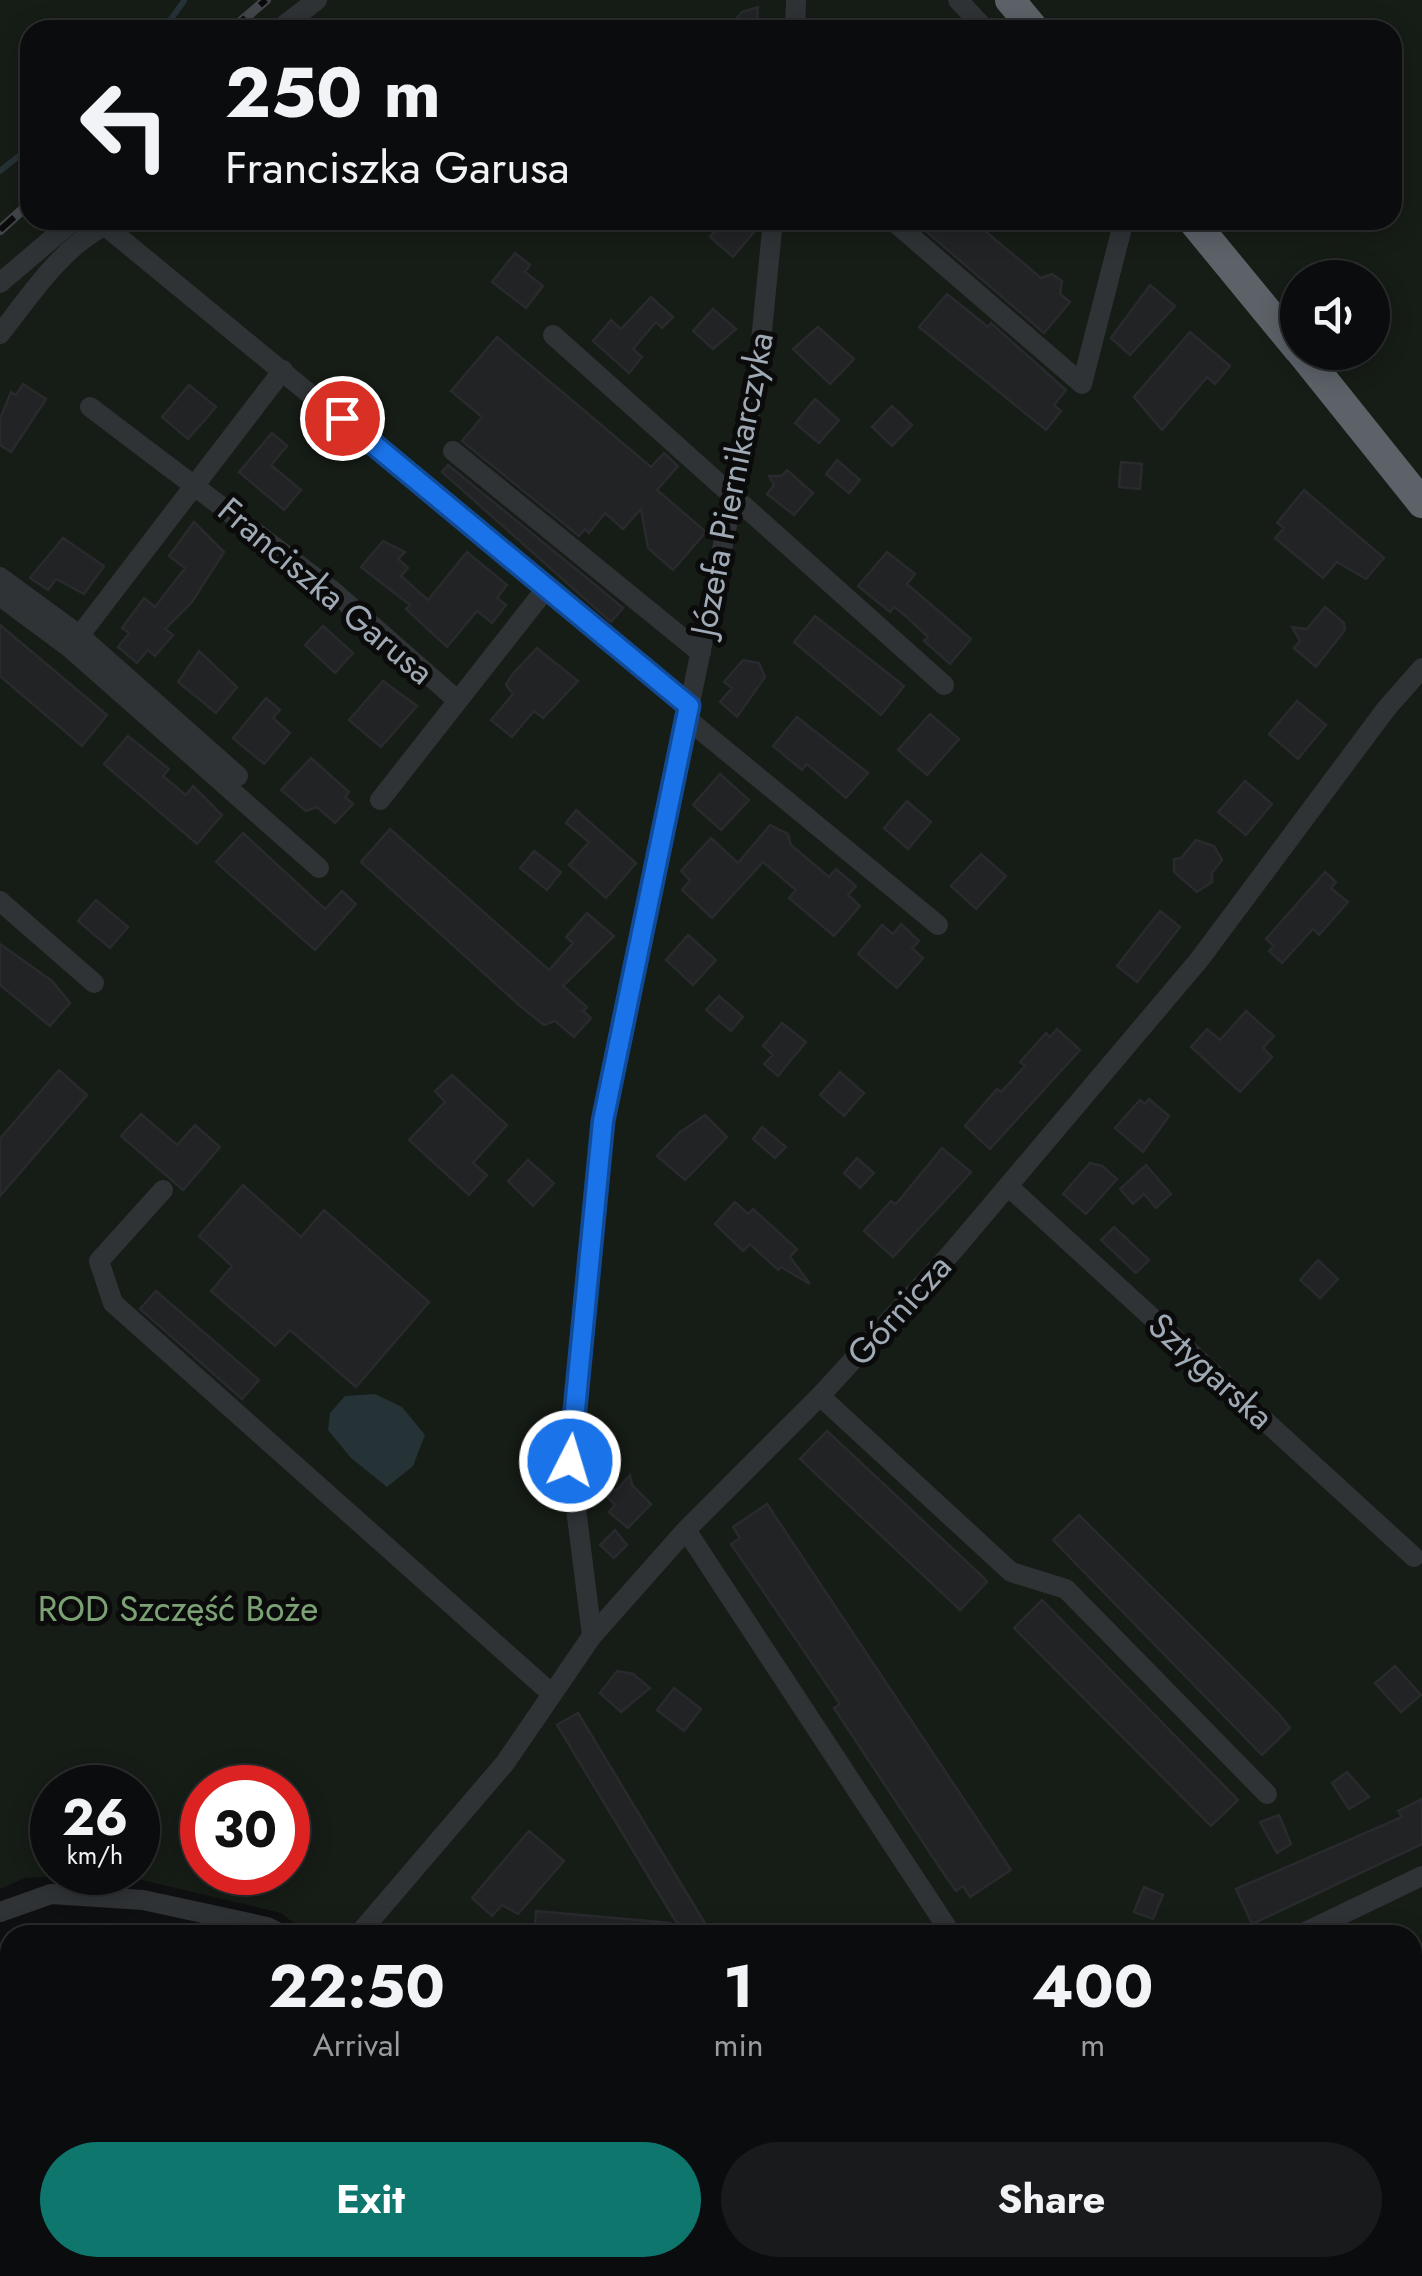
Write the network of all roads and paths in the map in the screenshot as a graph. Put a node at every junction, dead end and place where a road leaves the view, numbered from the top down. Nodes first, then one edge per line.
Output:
1 (317, 0) edge
2 (958, 0) edge
3 (1010, 0) edge
4 (291, 20) edge
5 (977, 20) edge
6 (1027, 20) edge
7 (62, 230) edge
8 (93, 230) edge
9 (110, 230) edge
10 (773, 230) edge
11 (904, 230) edge
12 (1121, 230) edge
13 (1200, 230) edge
14 (0, 283) edge
15 (1280, 327) edge
16 (0, 334) edge
17 (553, 335) dead end
18 (282, 370) junction
19 (1315, 370) edge
20 (90, 407) dead end
21 (453, 451) dead end
22 (194, 482) junction
23 (734, 499) junction
24 (1422, 504) edge
25 (0, 576) edge
26 (548, 586) junction
27 (0, 596) edge
28 (75, 642) junction
29 (701, 653) junction
30 (1422, 668) edge
31 (944, 685) dead end
32 (457, 700) junction
33 (688, 712) junction
34 (238, 776) dead end
35 (380, 800) dead end
36 (319, 868) dead end
37 (0, 901) edge
38 (938, 925) dead end
39 (94, 983) dead end
40 (1008, 1186) junction
41 (163, 1190) dead end
42 (820, 1396) junction
43 (686, 1530) junction
44 (1414, 1557) dead end
45 (592, 1636) junction
46 (552, 1694) junction
47 (1267, 1794) dead end
48 (1422, 1876) edge
49 (0, 1912) edge
50 (258, 1925) edge
51 (366, 1925) edge
52 (945, 1925) edge
53 (1321, 1925) edge

1 - 4 street
2 - 5 street
3 - 6 highway
7 - 14 street
8 - 16 street
9 - 18 street
10 - 23 street, Józefa Piernikarczyka
11 - 12 street
13 - 15 highway
17 - 23 street
18 - 22 street, Franciszka Garusa
18 - 26 street
19 - 24 highway
20 - 22 street, Franciszka Garusa
21 - 29 street
22 - 28 street, Franciszka Garusa
22 - 32 street, Franciszka Garusa
23 - 29 street, Józefa Piernikarczyka
23 - 31 street
25 - 28 street
26 - 32 street, Franciszka Garusa
26 - 33 street
27 - 28 street
28 - 34 street
28 - 36 street
29 - 33 street, Józefa Piernikarczyka
30 - 40 street, Górnicza
32 - 35 street, Franciszka Garusa
33 - 38 street
33 - 45 street, Józefa Piernikarczyka
37 - 39 street
40 - 42 street, Górnicza
40 - 44 street, Sztygarska
41 - 46 street
42 - 43 street, Górnicza
42 - 47 street
43 - 45 street, Górnicza
43 - 52 street
45 - 46 street, Górnicza
46 - 51 street, Górnicza
48 - 53 street
49 - 50 street

